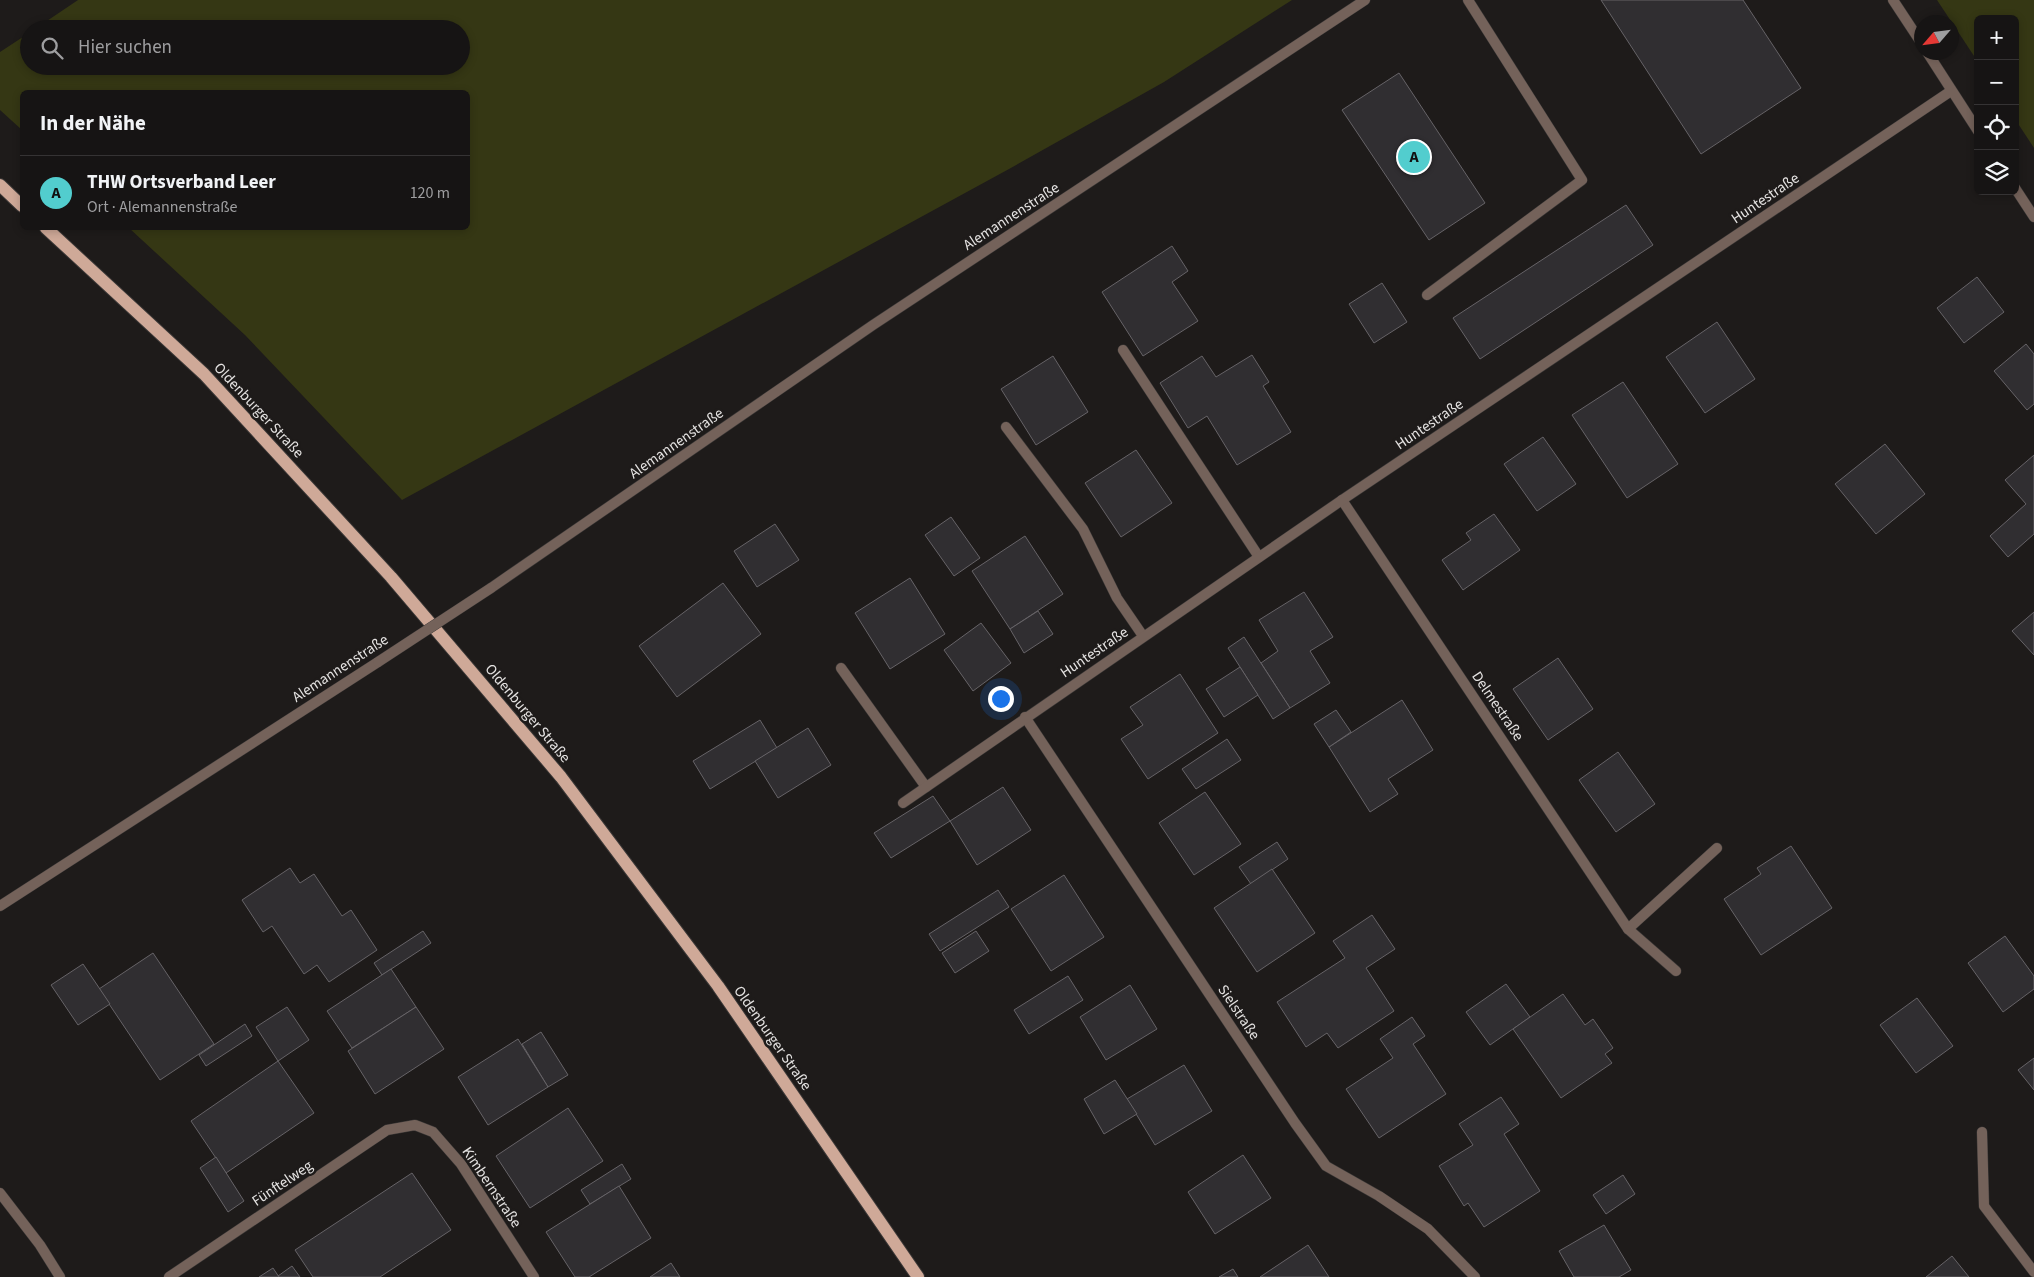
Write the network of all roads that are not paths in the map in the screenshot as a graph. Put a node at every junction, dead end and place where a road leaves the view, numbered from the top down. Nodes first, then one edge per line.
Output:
1 (1366, 0) edge
2 (1468, 0) edge
3 (1894, 0) edge
4 (1914, 31) edge
5 (1932, 60) edge
6 (1951, 91) junction
7 (1974, 125) edge
8 (0, 185) edge
9 (2019, 194) edge
10 (20, 204) edge
11 (2034, 217) edge
12 (48, 230) edge
13 (1427, 295) dead end
14 (1124, 350) dead end
15 (1006, 427) dead end
16 (1342, 500) junction
17 (1259, 557) junction
18 (1143, 636) junction
19 (841, 668) dead end
20 (1025, 717) junction
21 (926, 787) junction
22 (903, 803) dead end
23 (1717, 848) dead end
24 (0, 906) edge
25 (1628, 928) junction
26 (1676, 971) dead end
27 (415, 1125) joint
28 (1982, 1132) dead end
29 (0, 1193) edge
30 (2034, 1272) edge
31 (60, 1277) edge
32 (169, 1277) edge
33 (534, 1277) edge
34 (918, 1277) edge
35 (1475, 1277) edge

1 - 24 street, Alemannenstraße, bridge
2 - 13 street
3 - 4 street
5 - 6 street
6 - 7 street
6 - 16 street, Huntestraße
8 - 10 main road
9 - 11 street
12 - 34 main road, Oldenburger Straße
14 - 17 street
15 - 18 street
16 - 17 street, Huntestraße
16 - 25 street, Delmestraße
17 - 18 street, Huntestraße
18 - 20 street, Huntestraße
19 - 21 street
20 - 21 street, Huntestraße
20 - 35 street, Sielstraße
21 - 22 street, Huntestraße
23 - 25 street
25 - 26 street, Delmestraße
27 - 32 street, Fünftelweg
27 - 33 street, Kimbernstraße
28 - 30 street
29 - 31 street

